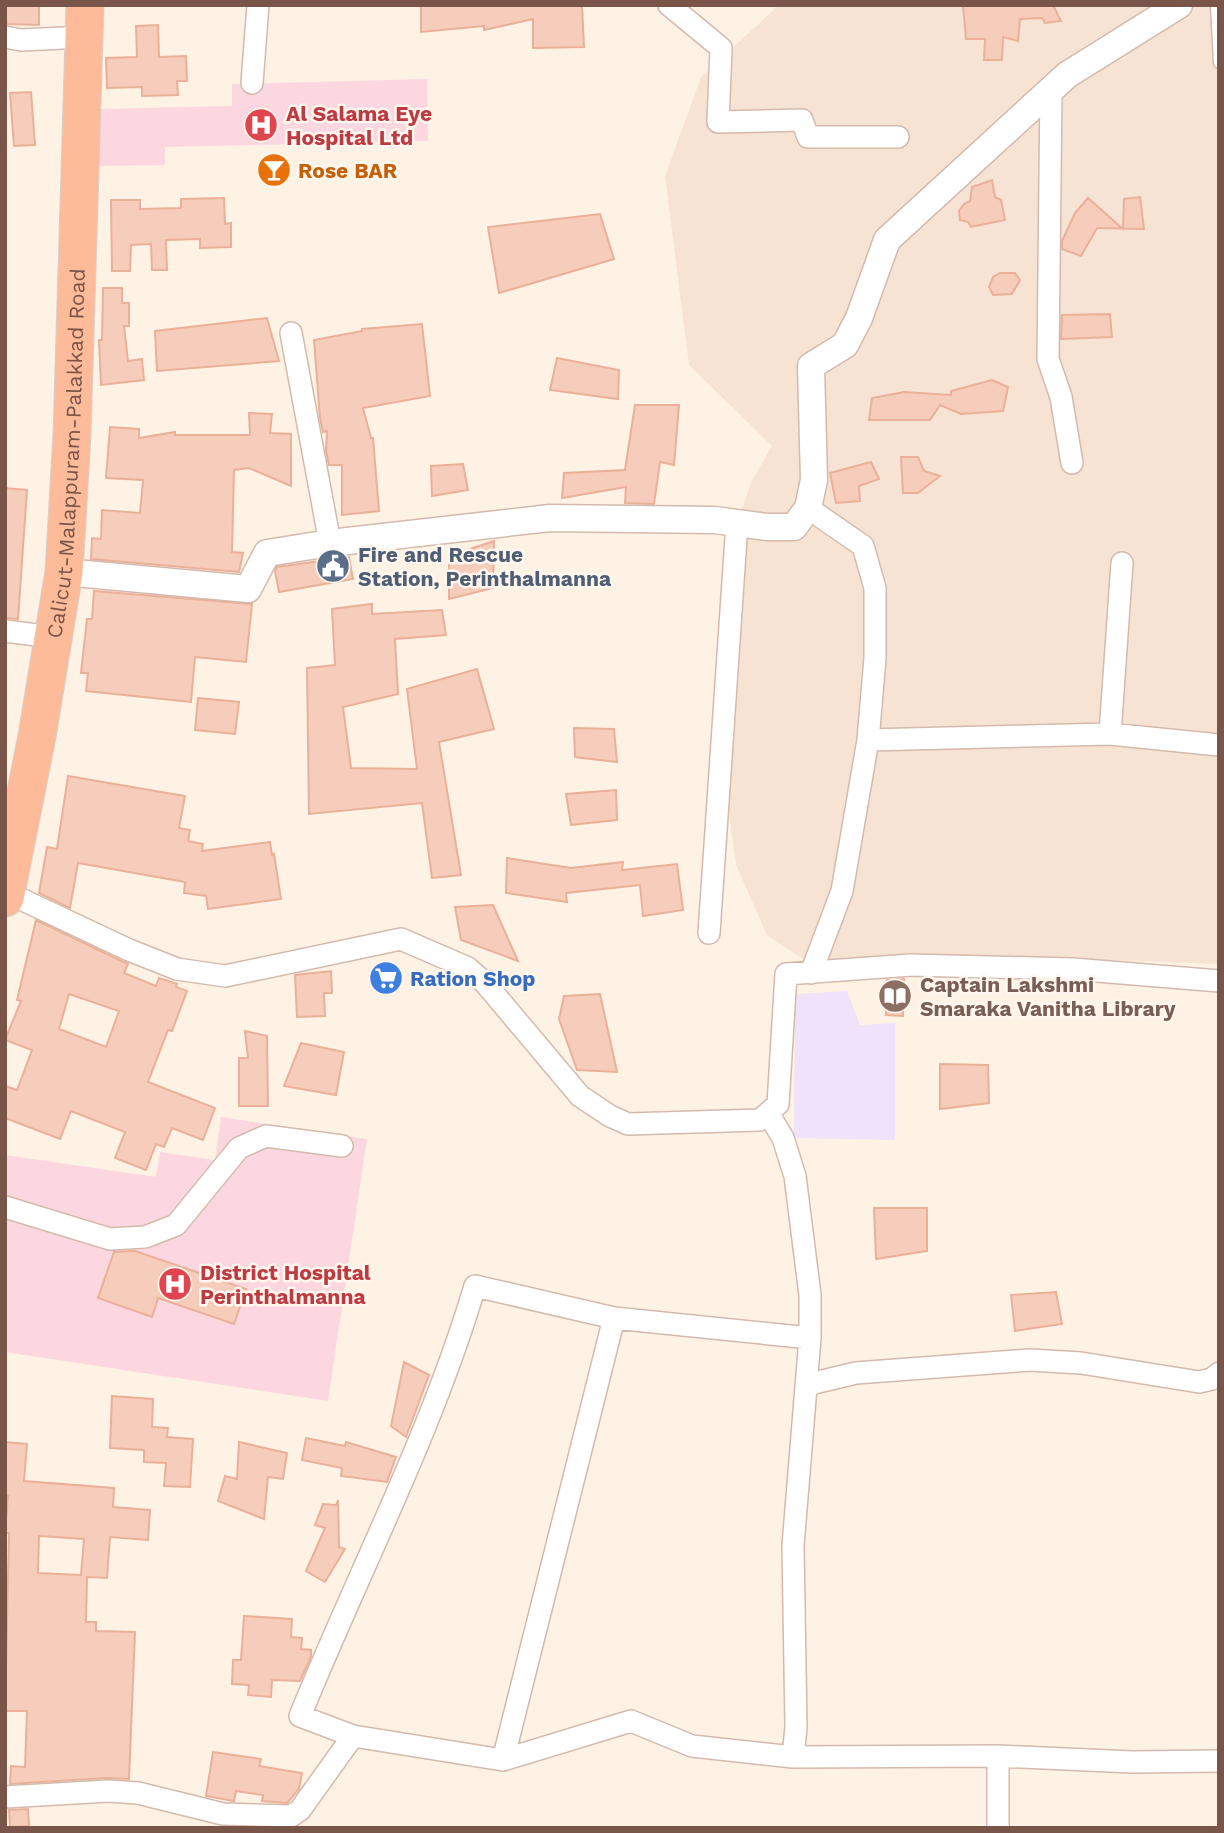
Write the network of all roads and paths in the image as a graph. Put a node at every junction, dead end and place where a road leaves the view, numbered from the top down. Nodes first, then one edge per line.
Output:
1 (258, 5) edge
2 (669, 5) edge
3 (1180, 5) edge
4 (1216, 5) edge
5 (84, 21) edge
6 (5, 37) edge
7 (1219, 63) edge
8 (252, 83) dead end
9 (1051, 89) junction
10 (898, 137) dead end
11 (291, 333) dead end
12 (1072, 463) dead end
13 (808, 508) junction
14 (737, 523) junction
15 (330, 543) junction
16 (1122, 563) dead end
17 (64, 572) junction
18 (5, 631) edge
19 (54, 637) junction
20 (1110, 734) junction
21 (869, 740) junction
22 (1219, 745) edge
23 (6, 895) edge
24 (709, 933) dead end
25 (811, 972) junction
26 (1219, 981) edge
27 (768, 1113) junction
28 (342, 1146) dead end
29 (5, 1206) edge
30 (614, 1318) junction
31 (810, 1338) junction
32 (1219, 1373) edge
33 (806, 1387) junction
34 (353, 1736) junction
35 (998, 1756) junction
36 (793, 1757) junction
37 (503, 1760) junction
38 (1219, 1761) edge
39 (5, 1797) edge
40 (998, 1828) edge

1 - 8 street
2 - 10 street
3 - 9 street
4 - 7 lane
5 - 6 street
5 - 17 highway, Calicut-Malappuram-Palakkad Road
9 - 12 street
9 - 13 street
11 - 15 street
13 - 14 street
13 - 21 street
14 - 15 street
14 - 24 street
15 - 17 street
16 - 20 street
17 - 19 highway, Calicut-Malappuram-Palakkad Road
18 - 19 street
19 - 23 highway, Calicut-Malappuram-Palakkad Road
20 - 21 street
20 - 22 street
21 - 25 street
23 - 27 street
25 - 26 street
25 - 27 street
27 - 31 street
28 - 29 street
30 - 31 street
30 - 34 street
30 - 37 street
31 - 33 street
32 - 33 street
33 - 36 street
34 - 37 street
34 - 39 street
35 - 36 street
35 - 38 street
35 - 40 street
36 - 37 street

